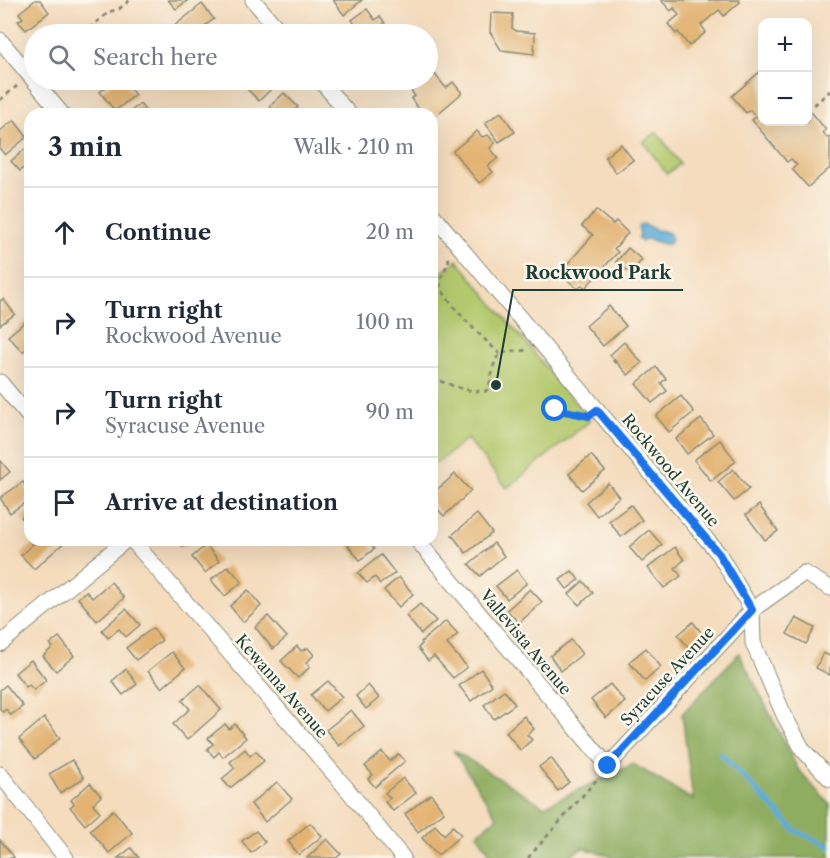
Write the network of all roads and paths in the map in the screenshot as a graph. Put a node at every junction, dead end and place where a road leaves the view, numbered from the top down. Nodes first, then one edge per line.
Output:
1 (130, 0) edge
2 (253, 0) edge
3 (94, 24) edge
4 (273, 24) edge
5 (0, 40) edge
6 (24, 69) edge
7 (21, 83) dead end
8 (42, 90) edge
9 (329, 90) edge
10 (830, 91) edge
11 (0, 100) edge
12 (814, 105) dead end
13 (57, 108) edge
14 (344, 108) edge
15 (438, 221) edge
16 (447, 254) dead end
17 (544, 346) junction
18 (500, 354) junction
19 (438, 380) edge
20 (0, 382) edge
21 (555, 409) dead end
22 (597, 410) junction
23 (24, 411) edge
24 (119, 546) edge
25 (137, 546) edge
26 (422, 546) edge
27 (830, 588) edge
28 (752, 610) junction
29 (0, 644) edge
30 (608, 766) junction
31 (0, 774) edge
32 (830, 779) edge
33 (66, 858) edge
34 (403, 858) edge
35 (528, 858) edge

1 - 3 path
2 - 4 street
5 - 6 street
7 - 11 path
8 - 13 street
9 - 14 street
10 - 12 path
15 - 17 street, Rockwood Avenue
16 - 18 path
17 - 18 path
17 - 22 street, Rockwood Avenue
18 - 19 path
20 - 23 street
21 - 22 path
22 - 28 street, Rockwood Avenue
24 - 29 street
25 - 34 street, Kewanna Avenue
26 - 30 street, Vallevista Avenue
27 - 28 street, Syracuse Avenue
28 - 30 street, Syracuse Avenue
28 - 32 street, Rockwood Avenue
30 - 35 path
31 - 33 street

